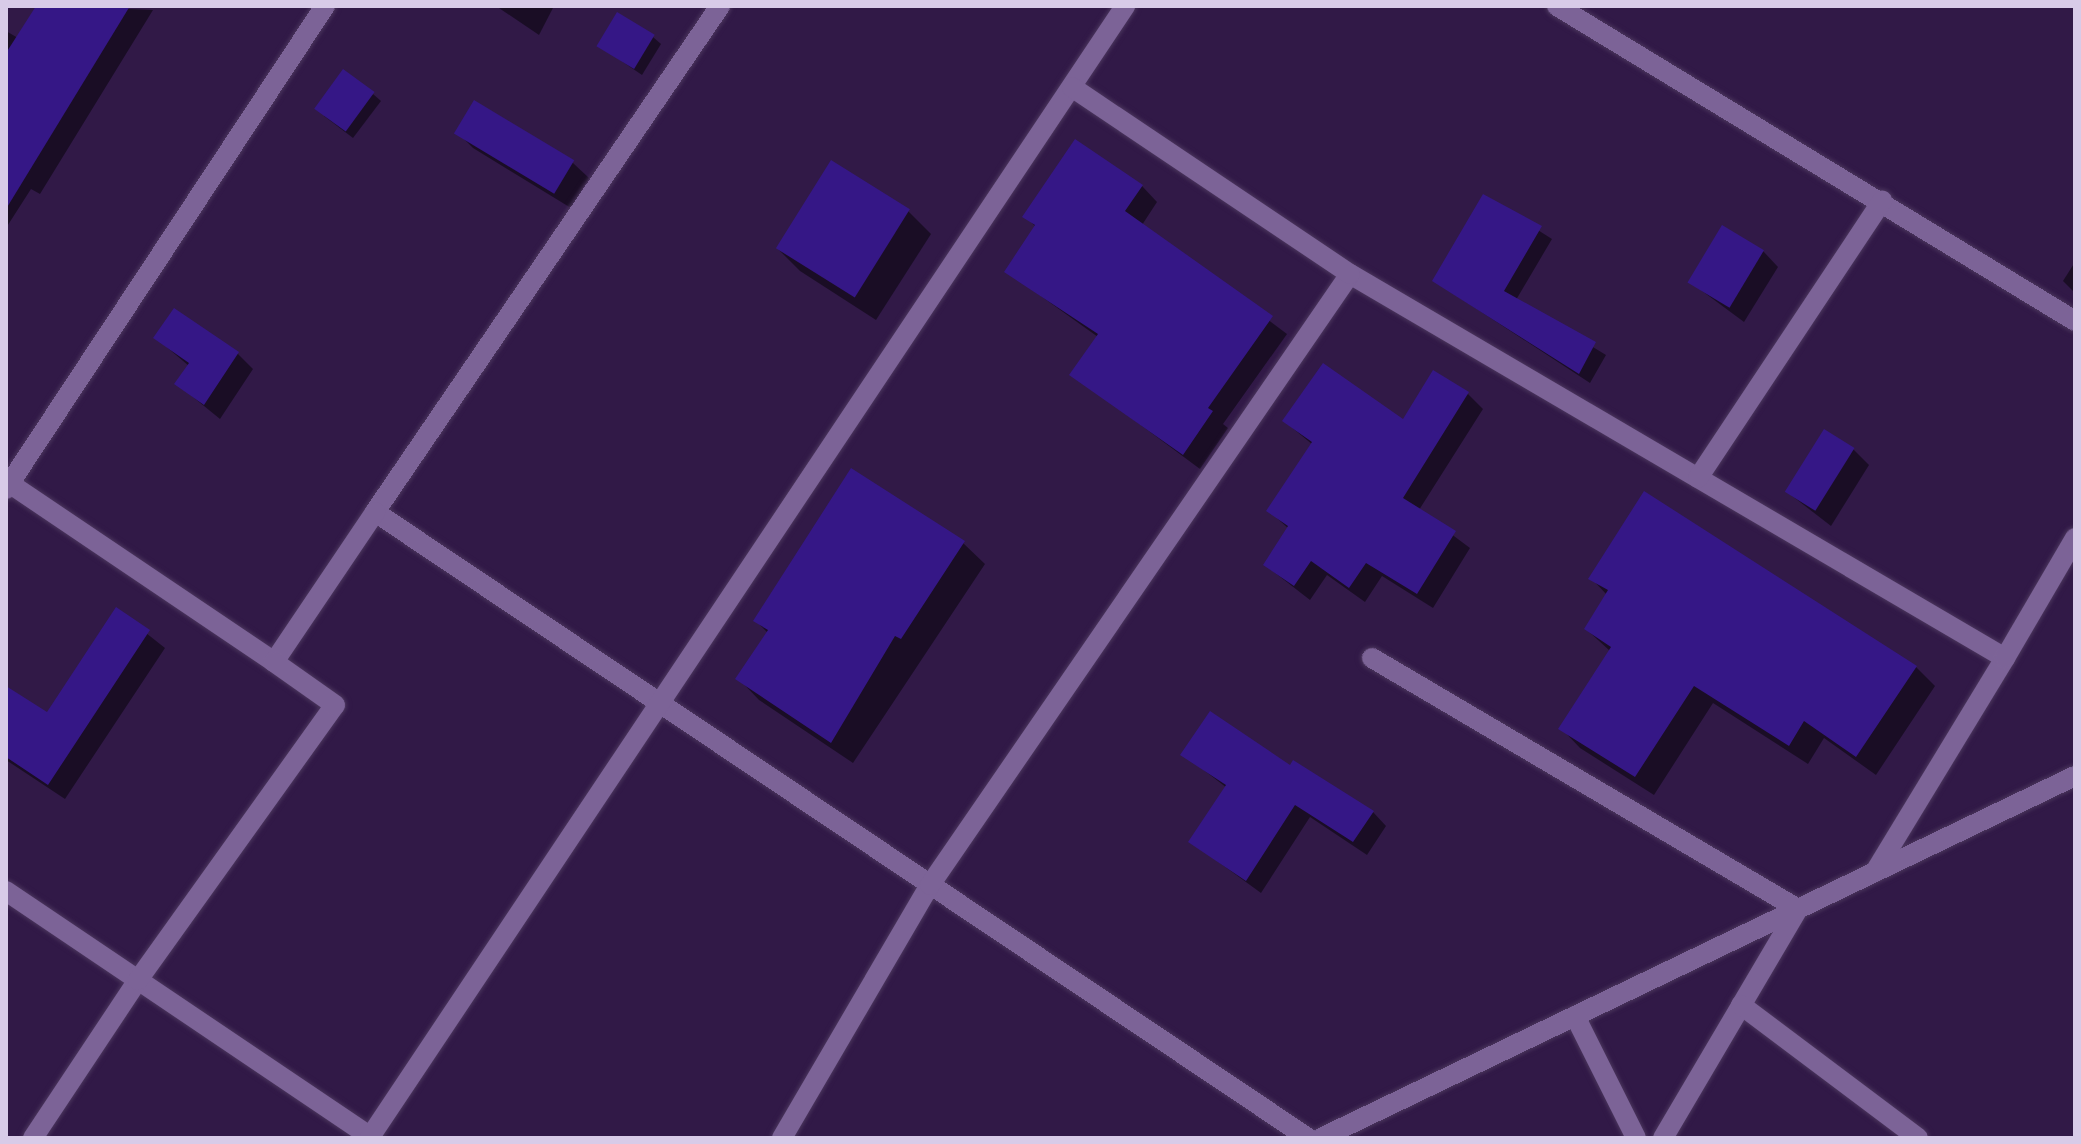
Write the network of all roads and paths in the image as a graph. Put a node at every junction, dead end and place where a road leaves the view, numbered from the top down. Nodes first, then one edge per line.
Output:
1 (325, 6) edge
2 (720, 6) edge
3 (1125, 6) edge
4 (1557, 6) edge
5 (1072, 87) junction
6 (1882, 201) junction
7 (1350, 274) junction
8 (2075, 321) edge
9 (1698, 478) junction
10 (7, 485) edge
11 (375, 512) junction
12 (2075, 538) edge
13 (1372, 658) dead end
14 (2005, 658) junction
15 (274, 662) junction
16 (659, 702) junction
17 (2075, 776) edge
18 (1875, 872) junction
19 (930, 885) junction
20 (6, 891) edge
21 (1798, 909) junction
22 (138, 980) junction
23 (1741, 1005) junction
24 (1575, 1016) junction
25 (371, 1137) edge
26 (33, 1138) edge
27 (782, 1138) edge
28 (1308, 1138) edge
29 (1321, 1138) edge
30 (1636, 1138) edge
31 (1663, 1138) edge
32 (1918, 1138) edge

1 - 10 street
2 - 11 street
3 - 5 street
4 - 6 street
5 - 7 street
5 - 16 street
6 - 8 street
6 - 9 street
7 - 9 street
7 - 19 street
9 - 14 street
10 - 15 street
11 - 15 street
11 - 16 street
12 - 14 street
13 - 21 street
14 - 18 street
15 - 22 street
16 - 19 street
16 - 25 street
17 - 18 street
18 - 21 street
19 - 27 street
19 - 28 street
20 - 22 street
21 - 23 street
21 - 24 street
22 - 25 street
22 - 26 street
23 - 31 street
23 - 32 street
24 - 29 street
24 - 30 street

